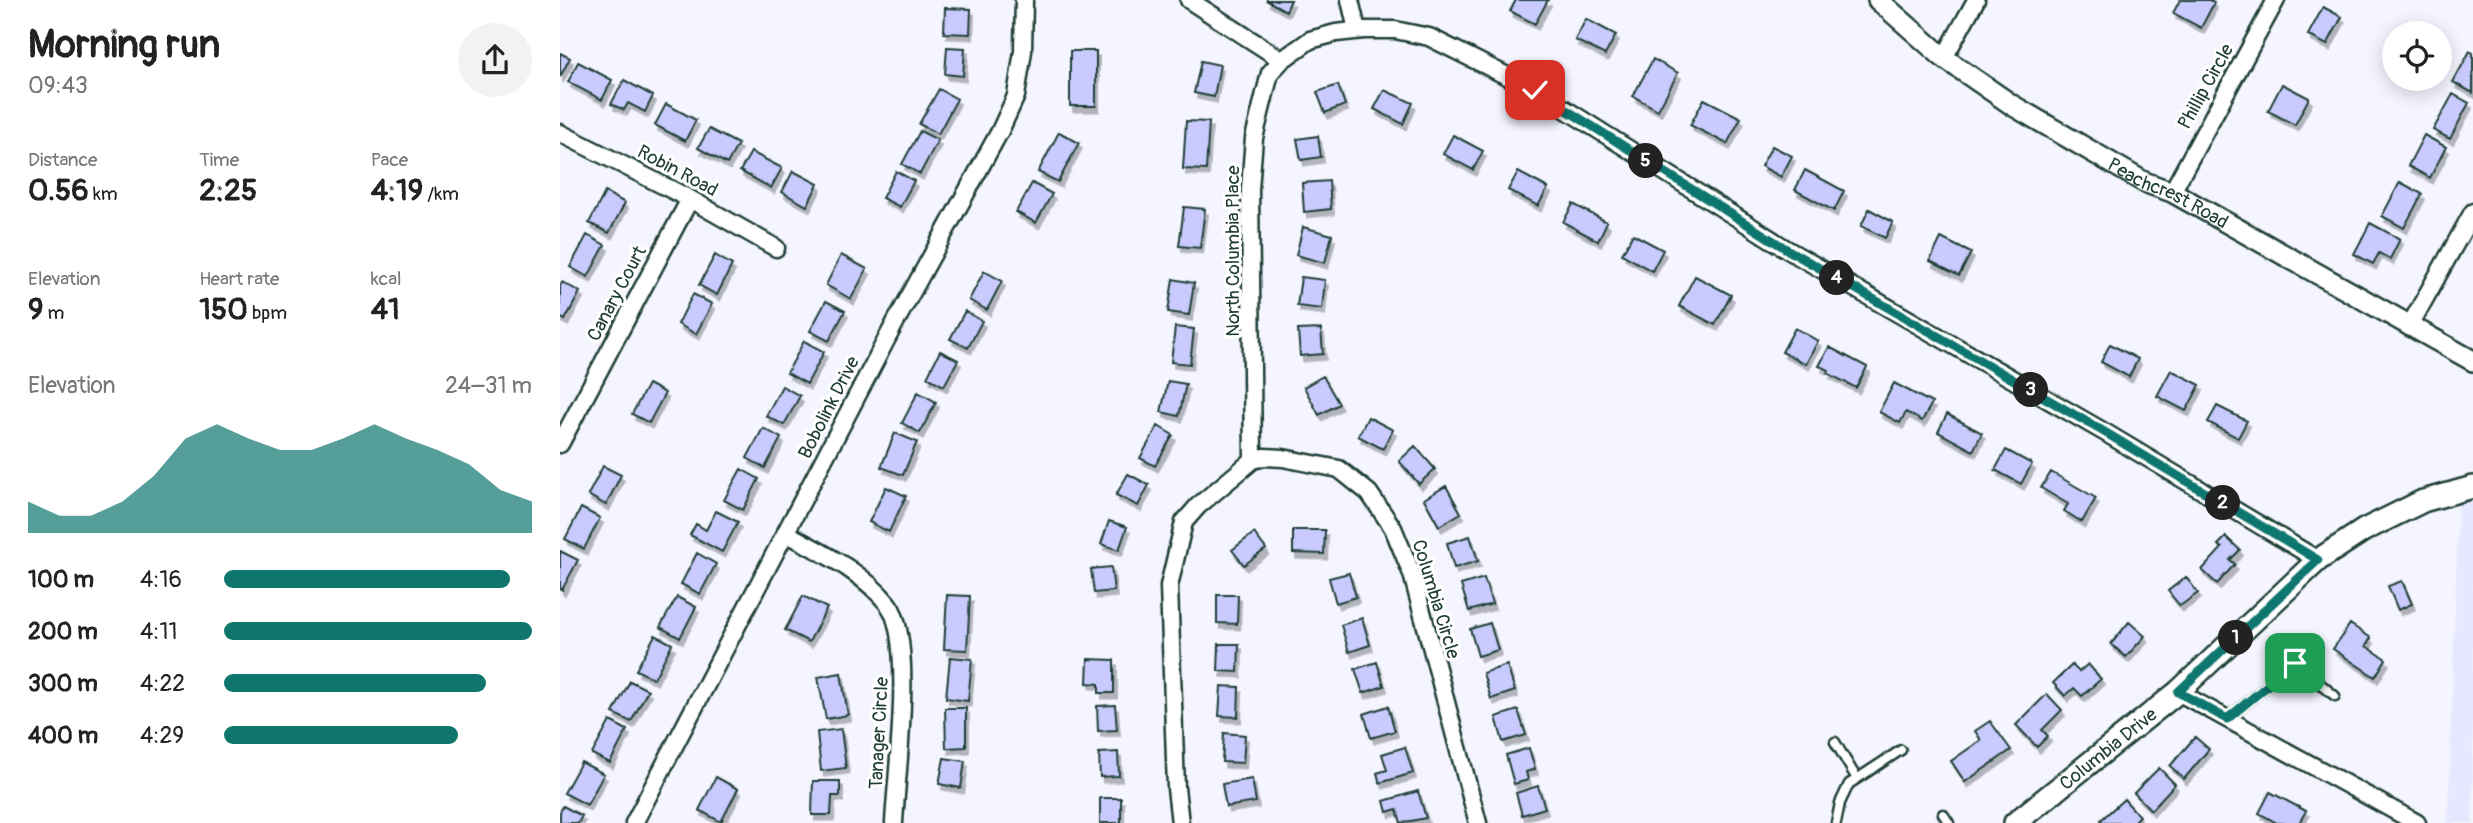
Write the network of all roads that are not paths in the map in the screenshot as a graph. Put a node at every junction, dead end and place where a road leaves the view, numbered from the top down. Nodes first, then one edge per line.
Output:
1 (1024, 0) edge
2 (1189, 0) edge
3 (1350, 0) edge
4 (1878, 0) edge
5 (1976, 0) edge
6 (2276, 0) edge
7 (1357, 30) junction
8 (1944, 58) junction
9 (1282, 60) junction
10 (560, 132) edge
11 (2172, 192) junction
12 (690, 199) junction
13 (2473, 212) edge
14 (775, 248) dead end
15 (2409, 327) junction
16 (2473, 361) edge
17 (560, 444) edge
18 (1253, 460) junction
19 (2473, 487) edge
20 (786, 533) junction
21 (2318, 560) junction
22 (2178, 692) junction
23 (2336, 696) dead end
24 (2227, 719) junction
25 (1835, 742) dead end
26 (1901, 750) dead end
27 (1857, 779) junction
28 (1943, 814) dead end
29 (634, 823) edge
30 (894, 823) edge
31 (1180, 823) edge
32 (1478, 823) edge
33 (1836, 823) edge
34 (1949, 823) edge
35 (2015, 823) edge
36 (2417, 823) edge

1 - 20 street, Bobolink Drive
2 - 9 street
3 - 7 street
4 - 8 street, Peachcrest Road
5 - 8 street
6 - 11 street, Phillip Circle
7 - 9 street, North Columbia Place
7 - 21 street, North Columbia Place
8 - 11 street, Peachcrest Road
9 - 18 street, North Columbia Place
10 - 12 street, Robin Road
11 - 15 street, Peachcrest Road
12 - 14 street, Robin Road
12 - 17 street, Canary Court
13 - 15 street
15 - 16 street, Peachcrest Road
18 - 31 street
18 - 32 street, Columbia Circle
19 - 21 main road, Columbia Drive
20 - 29 street, Bobolink Drive
20 - 30 street, Tanager Circle
21 - 22 main road, Columbia Drive
22 - 24 street
22 - 35 main road, Columbia Drive
23 - 24 lane
24 - 36 street
25 - 27 lane
26 - 27 lane
27 - 33 lane
28 - 34 lane

